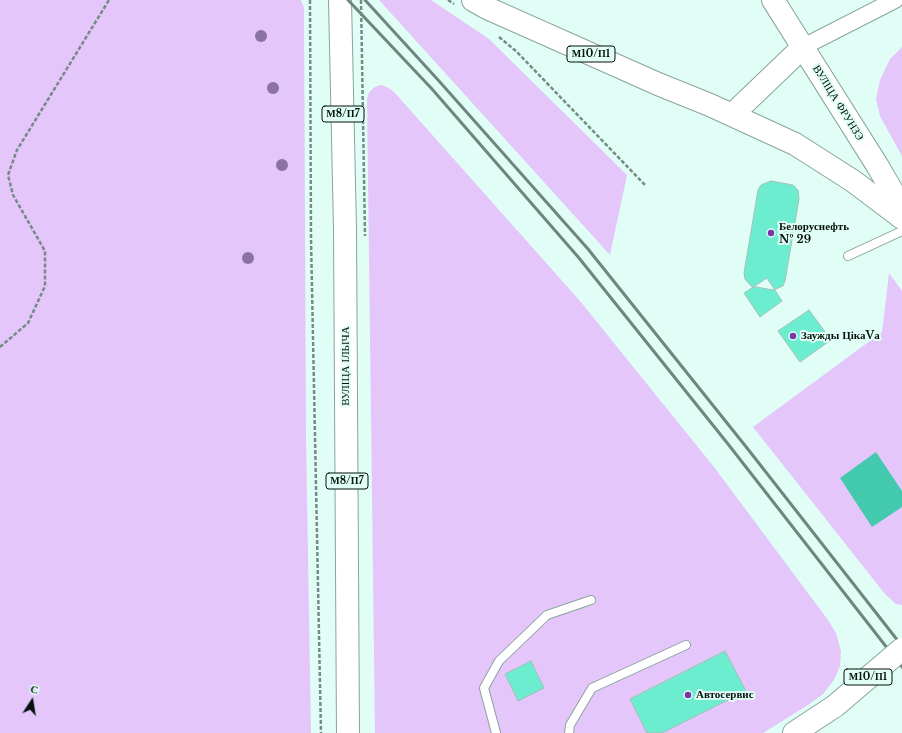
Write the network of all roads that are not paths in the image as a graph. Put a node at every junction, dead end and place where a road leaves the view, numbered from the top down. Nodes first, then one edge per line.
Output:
1 (340, 0) edge
2 (773, 0) edge
3 (895, 0) edge
4 (464, 2) edge
5 (803, 47) junction
6 (732, 115) junction
7 (902, 208) edge
8 (902, 218) edge
9 (902, 231) edge
10 (848, 256) dead end
11 (591, 600) dead end
12 (686, 645) dead end
13 (902, 649) edge
14 (348, 733) edge
15 (496, 733) edge
16 (569, 733) edge
17 (794, 733) edge

1 - 14 main road, ВУЛІЦА ІЛЬІЧА / М8/П7
2 - 5 main road, ВУЛІЦА ФРУНЗЭ
3 - 5 street
4 - 6 main road, М10/П1
5 - 6 main road
5 - 7 main road, ВУЛІЦА ФРУНЗЭ
6 - 8 main road, М10/П1
9 - 10 lane
11 - 15 lane
12 - 16 lane
13 - 17 main road, М10/П1, bridge

